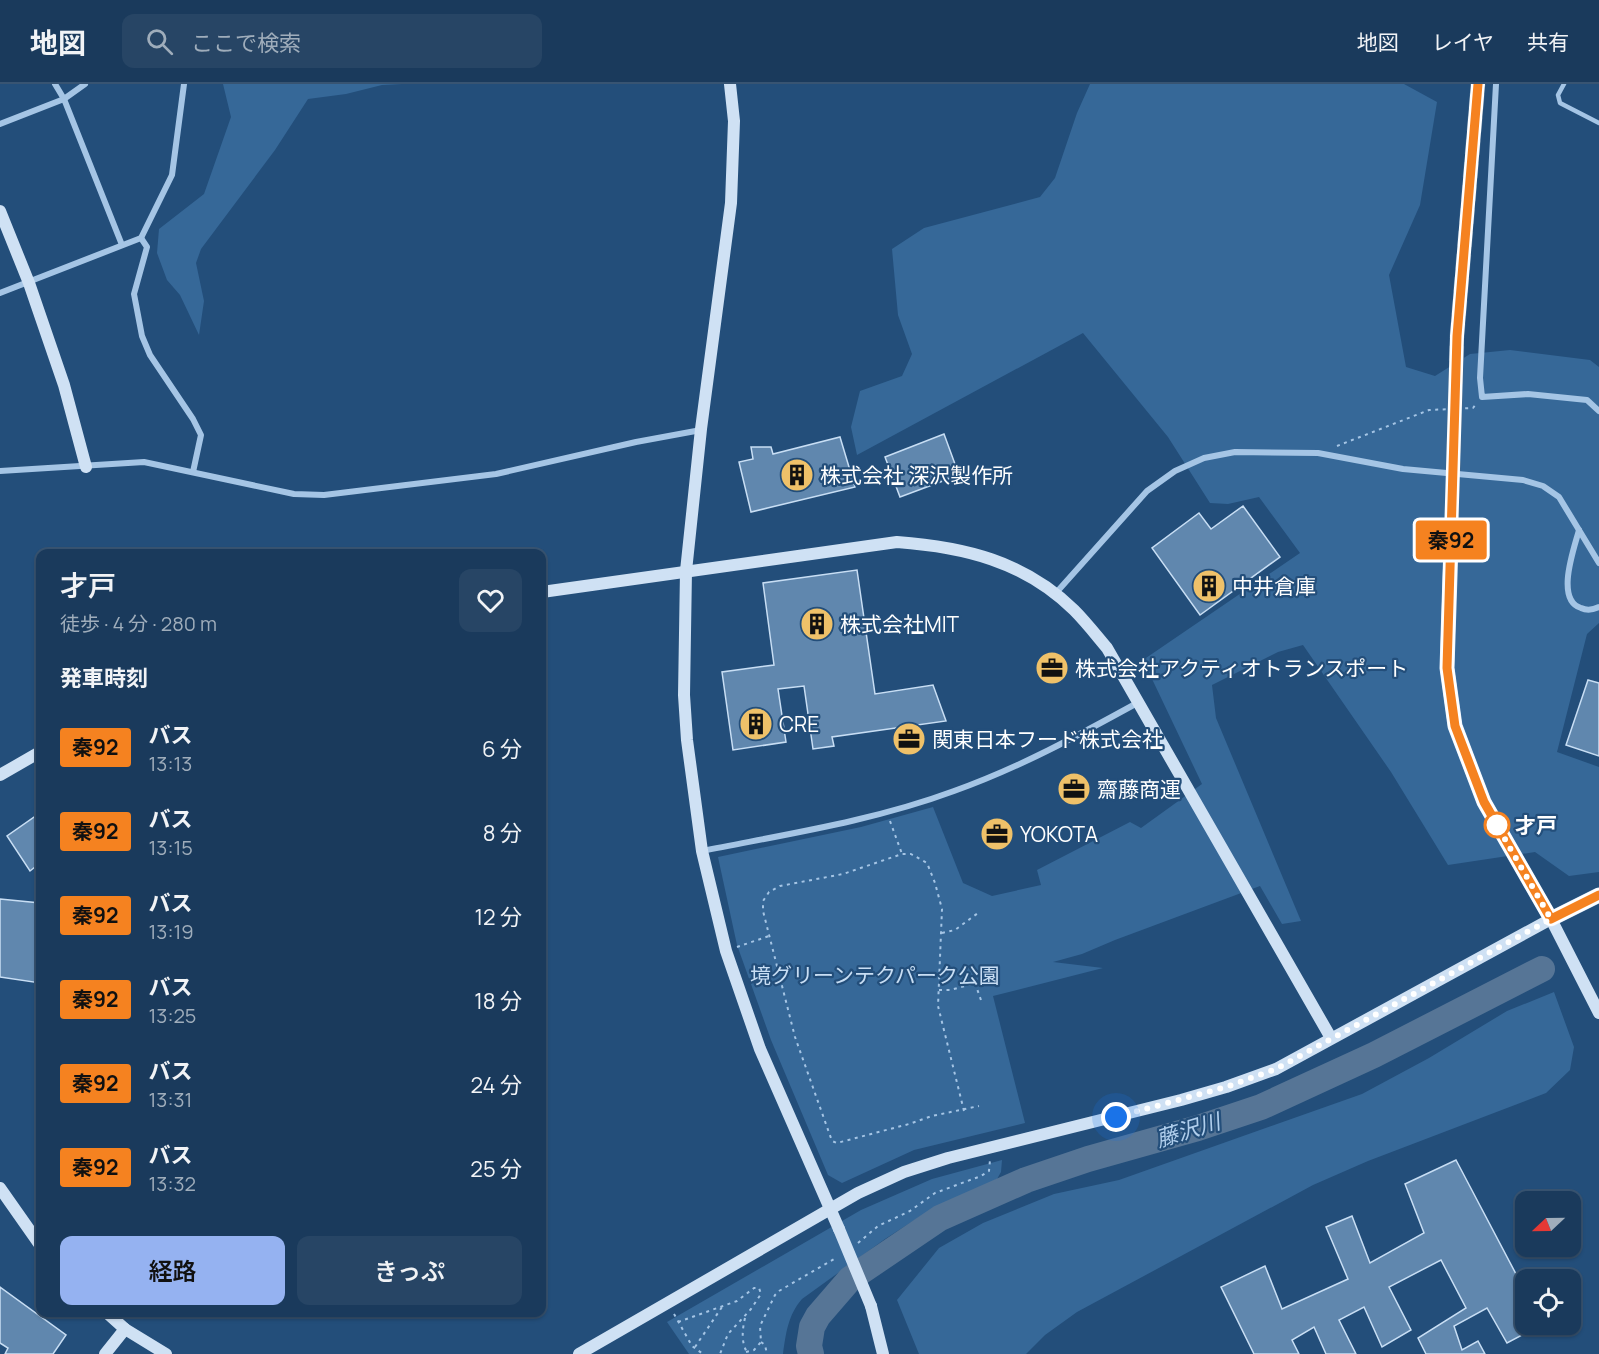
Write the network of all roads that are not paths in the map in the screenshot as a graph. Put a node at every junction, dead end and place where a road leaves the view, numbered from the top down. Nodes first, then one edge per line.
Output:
1 (55, 84) edge
2 (85, 84) edge
3 (184, 84) edge
4 (730, 84) edge
5 (1496, 84) edge
6 (1564, 84) edge
7 (64, 99) junction
8 (1599, 123) edge
9 (0, 124) edge
10 (0, 211) edge
11 (141, 238) junction
12 (122, 245) junction
13 (28, 283) junction
14 (0, 293) edge
15 (1599, 411) edge
16 (701, 429) junction
17 (86, 467) junction
18 (0, 471) edge
19 (193, 472) junction
20 (1579, 529) junction
21 (1451, 545) tunnel mouth
22 (1599, 563) edge
23 (686, 571) junction
24 (546, 591) edge
25 (1055, 594) junction
26 (1599, 607) edge
27 (1139, 702) junction
28 (36, 754) edge
29 (0, 775) edge
30 (702, 851) junction
31 (1599, 895) edge
32 (1551, 919) junction
33 (1599, 1014) edge
34 (1331, 1038) junction
35 (0, 1188) edge
36 (831, 1210) junction
37 (36, 1239) edge
38 (112, 1317) edge
39 (125, 1329) junction
40 (105, 1354) edge
41 (166, 1354) edge
42 (579, 1354) edge
43 (883, 1354) edge

1 - 7 street
2 - 7 street
3 - 11 street
4 - 16 street
5 - 15 street
6 - 8 lane
7 - 9 street
7 - 12 street
10 - 13 street
11 - 12 street
11 - 19 street
12 - 13 street
13 - 14 street
13 - 17 street
16 - 19 street
16 - 23 street
17 - 18 street
17 - 19 street
20 - 22 street
20 - 25 street
20 - 26 street
21 - 32 main road
23 - 24 street
23 - 25 street
23 - 30 street
25 - 27 street
27 - 30 street
27 - 34 street
28 - 29 street
30 - 36 street
31 - 32 main road
32 - 33 street
32 - 34 street
34 - 36 street
35 - 37 street
36 - 42 street
36 - 43 street, bridge
38 - 39 street
39 - 40 street
39 - 41 street

